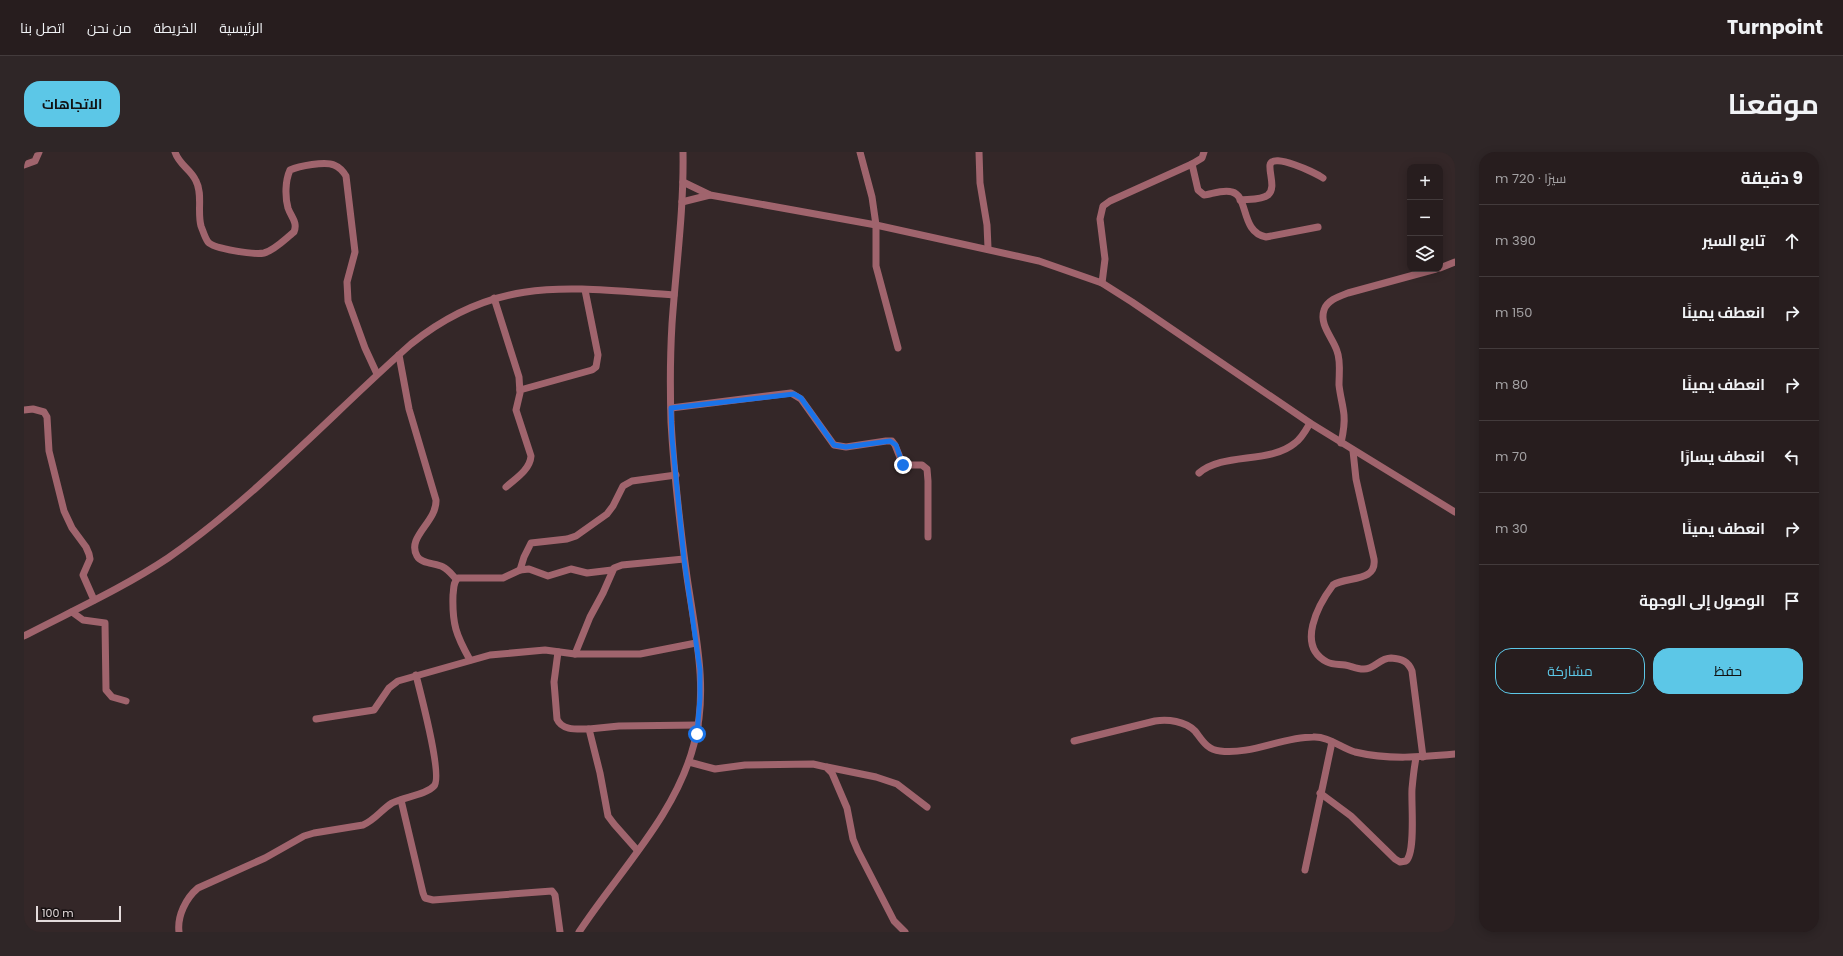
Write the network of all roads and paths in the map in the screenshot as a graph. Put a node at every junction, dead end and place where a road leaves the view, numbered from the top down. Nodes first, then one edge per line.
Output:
1 (39, 152) edge
2 (175, 152) edge
3 (683, 152) edge
4 (860, 152) edge
5 (979, 152) edge
6 (1204, 152) edge
7 (1192, 164) junction
8 (24, 165) edge
9 (1323, 178) dead end
10 (683, 182) junction
11 (710, 195) junction
12 (1240, 200) junction
13 (682, 202) junction
14 (876, 225) junction
15 (1318, 228) dead end
16 (988, 248) junction
17 (1454, 264) edge
18 (1443, 267) edge
19 (1425, 272) edge
20 (1102, 284) junction
21 (585, 290) junction
22 (674, 295) junction
23 (494, 298) junction
24 (898, 348) dead end
25 (399, 355) junction
26 (377, 374) junction
27 (520, 390) junction
28 (671, 408) junction
29 (24, 410) edge
30 (1310, 423) junction
31 (1342, 443) junction
32 (1353, 451) junction
33 (1199, 473) dead end
34 (676, 475) junction
35 (506, 487) dead end
36 (1455, 512) edge
37 (928, 537) dead end
38 (684, 559) junction
39 (520, 570) junction
40 (612, 570) junction
41 (456, 579) junction
42 (94, 600) junction
43 (72, 612) junction
44 (24, 636) edge
45 (696, 643) junction
46 (558, 652) junction
47 (576, 654) junction
48 (470, 660) junction
49 (416, 675) junction
50 (126, 701) dead end
51 (316, 719) dead end
52 (698, 724) junction
53 (589, 729) junction
54 (1074, 740) dead end
55 (1332, 742) junction
56 (1455, 754) edge
57 (1419, 757) junction
58 (689, 762) junction
59 (826, 767) junction
60 (1320, 793) junction
61 (401, 800) junction
62 (927, 807) dead end
63 (638, 850) junction
64 (1305, 870) dead end
65 (179, 932) edge
66 (560, 932) edge
67 (579, 932) edge
68 (905, 932) edge

1 - 8 street
2 - 26 street
3 - 10 street
4 - 14 street
5 - 16 street
6 - 7 street
7 - 12 street
7 - 20 street
9 - 12 street
10 - 11 street
10 - 13 street
11 - 13 street
11 - 14 street
12 - 15 street
13 - 22 street
14 - 16 street
14 - 24 street
16 - 20 street
17 - 18 street
19 - 31 street
20 - 30 street
21 - 22 street
21 - 23 street
21 - 27 street
22 - 28 street
23 - 25 street
23 - 27 street
25 - 26 street
25 - 41 street
26 - 42 street
27 - 35 street
28 - 34 street
28 - 37 street
29 - 42 street
30 - 31 street
30 - 33 street
31 - 32 street
32 - 36 street
32 - 57 street
34 - 38 street
34 - 39 street
38 - 40 street
38 - 45 street
39 - 40 street
39 - 41 street
40 - 47 street
41 - 48 street
42 - 43 street
43 - 44 street
43 - 50 street
45 - 47 street
45 - 52 street
46 - 47 street
46 - 48 street
46 - 53 street
48 - 49 street
49 - 51 street
49 - 61 street
52 - 53 street
52 - 58 street
53 - 63 street
54 - 55 street
55 - 57 street
55 - 60 street
56 - 57 street
57 - 60 street
58 - 59 street
58 - 63 street
59 - 62 street
59 - 68 street
60 - 64 street
61 - 65 street
61 - 66 street
63 - 67 street

